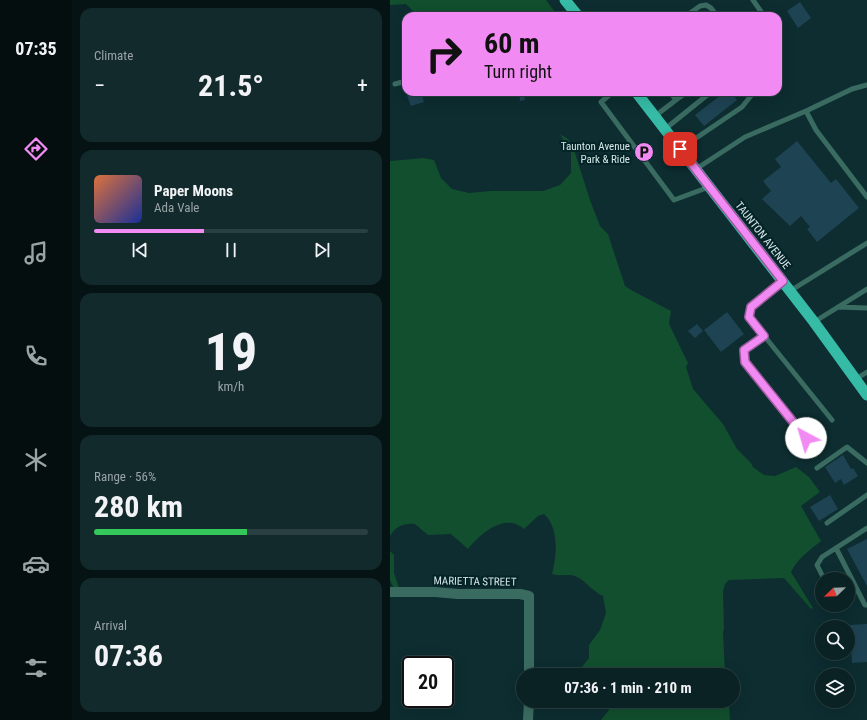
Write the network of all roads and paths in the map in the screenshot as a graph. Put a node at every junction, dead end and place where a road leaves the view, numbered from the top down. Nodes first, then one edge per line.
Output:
1 (565, 0) edge
2 (753, 0) edge
3 (573, 12) edge
4 (692, 12) edge
5 (714, 12) edge
6 (761, 12) edge
7 (402, 82) edge
8 (395, 84) dead end
9 (867, 85) edge
10 (608, 96) edge
11 (639, 96) edge
12 (673, 96) edge
13 (682, 96) edge
14 (706, 96) edge
15 (751, 96) edge
16 (676, 100) junction
17 (806, 111) junction
18 (655, 116) junction
19 (665, 129) junction
20 (680, 149) junction
21 (696, 169) junction
22 (710, 187) junction
23 (867, 197) edge
24 (867, 243) edge
25 (783, 281) junction
26 (867, 289) edge
27 (790, 291) junction
28 (838, 307) junction
29 (867, 308) edge
30 (814, 322) junction
31 (764, 336) junction
32 (867, 372) edge
33 (856, 379) junction
34 (867, 395) edge
35 (832, 420) dead end
36 (806, 438) dead end
37 (867, 463) edge
38 (816, 468) dead end
39 (867, 495) edge
40 (827, 523) dead end
41 (867, 528) edge
42 (836, 548) junction
43 (820, 572) edge
44 (390, 592) edge
45 (867, 604) edge
46 (529, 668) edge
47 (529, 708) edge
48 (528, 720) edge

1 - 3 highway
2 - 6 lane
4 - 5 lane
7 - 8 lane
9 - 17 lane
10 - 22 lane
11 - 18 highway, TAUNTON AVENUE
12 - 16 lane
13 - 16 lane
14 - 19 lane
15 - 20 lane
16 - 18 lane
17 - 21 lane
17 - 23 lane
18 - 19 highway, TAUNTON AVENUE
19 - 20 highway, TAUNTON AVENUE
20 - 21 highway, TAUNTON AVENUE
21 - 22 highway, TAUNTON AVENUE
22 - 25 highway, TAUNTON AVENUE
24 - 27 lane
25 - 27 highway, TAUNTON AVENUE
25 - 31 lane
26 - 28 lane
27 - 30 highway, TAUNTON AVENUE
28 - 29 lane
28 - 30 lane
30 - 33 highway, TAUNTON AVENUE
31 - 35 lane
31 - 36 lane
32 - 33 lane
33 - 34 highway, TAUNTON AVENUE
37 - 38 lane
39 - 40 lane
41 - 42 lane
42 - 43 lane
42 - 45 lane
44 - 46 street, MARIETTA STREET
47 - 48 street

